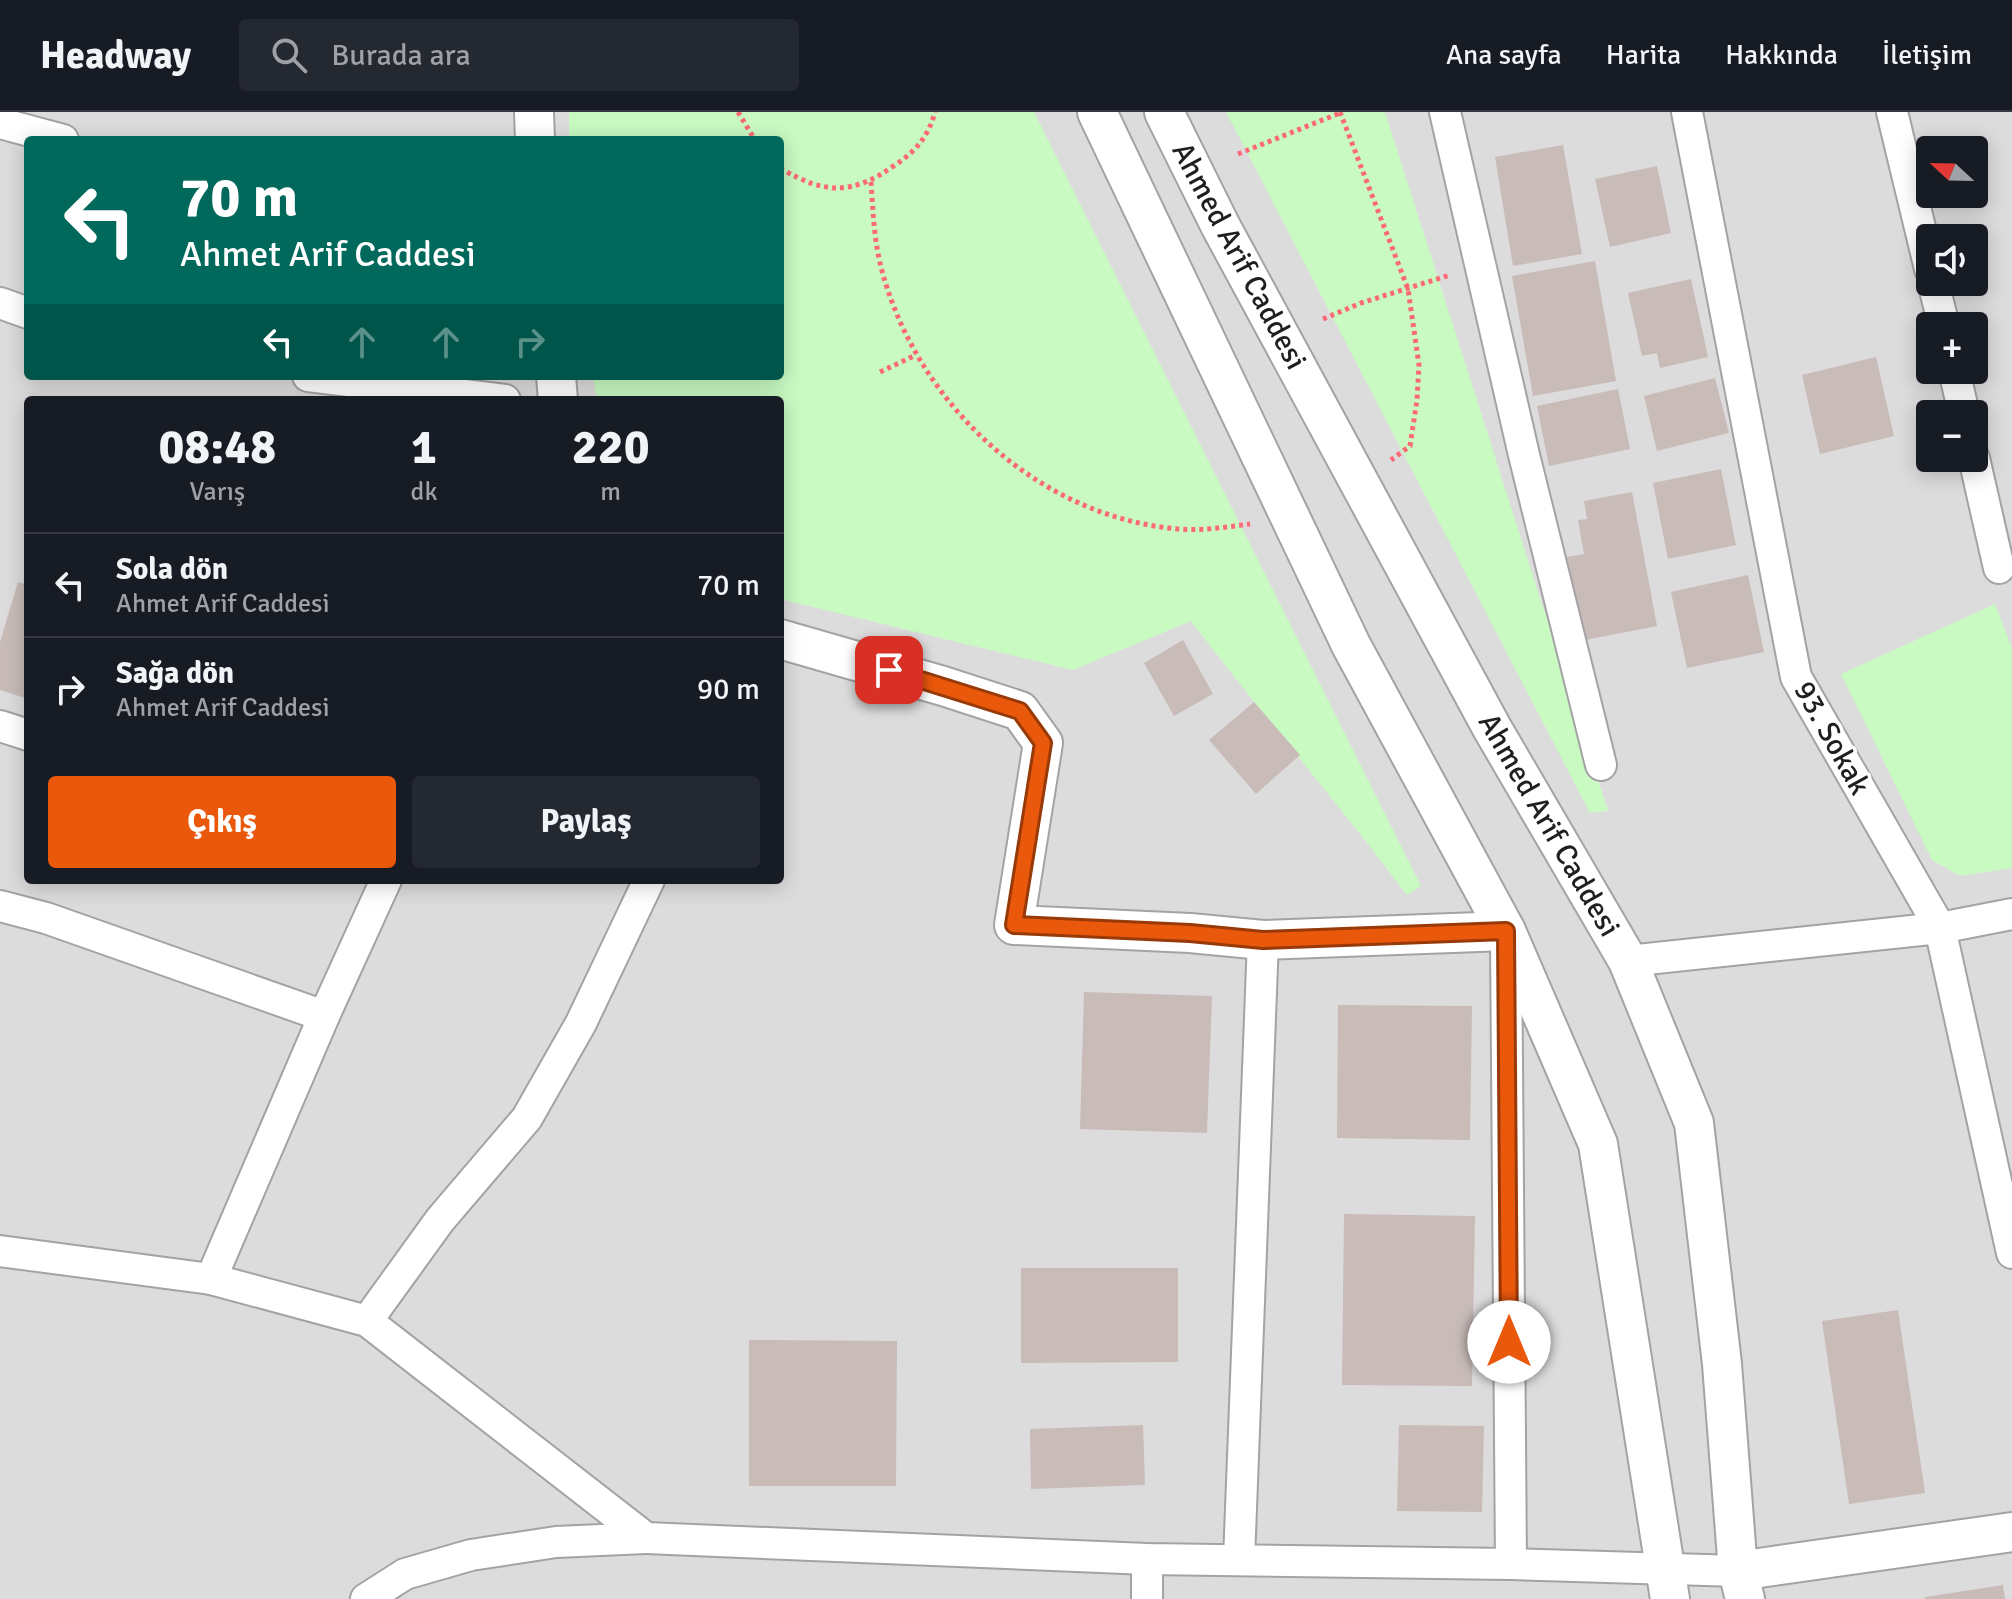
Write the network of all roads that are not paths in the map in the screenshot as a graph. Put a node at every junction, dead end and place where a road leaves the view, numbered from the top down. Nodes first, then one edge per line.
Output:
1 (534, 112) edge
2 (1097, 112) edge
3 (1164, 112) edge
4 (1445, 112) edge
5 (1687, 112) edge
6 (1892, 112) edge
7 (0, 123) edge
8 (48, 136) edge
9 (535, 136) edge
10 (1919, 224) edge
11 (0, 303) edge
12 (24, 312) edge
13 (341, 380) edge
14 (472, 396) edge
15 (1977, 472) edge
16 (1999, 568) dead end
17 (784, 640) edge
18 (0, 726) edge
19 (24, 734) edge
20 (1601, 765) dead end
21 (384, 884) edge
22 (647, 884) edge
23 (0, 906) edge
24 (2012, 914) edge
25 (1940, 928) junction
26 (1506, 931) junction
27 (1263, 940) junction
28 (1628, 961) junction
29 (324, 1016) junction
30 (0, 1251) edge
31 (2012, 1253) edge
32 (211, 1279) junction
33 (367, 1321) junction
34 (2012, 1532) edge
35 (646, 1538) junction
36 (1147, 1559) junction
37 (1239, 1560) junction
38 (1511, 1564) junction
39 (1668, 1584) edge
40 (1742, 1585) edge
41 (366, 1599) edge
42 (1147, 1599) edge

1 - 9 street
2 - 26 street, Ahmed Arif Caddesi
3 - 28 street, Ahmed Arif Caddesi
4 - 20 street
5 - 25 street, 93. Sokak
6 - 10 street
7 - 8 street
11 - 12 street
13 - 14 street
15 - 16 street
17 - 27 street
18 - 19 street
21 - 29 street
22 - 33 street
23 - 29 street
24 - 25 street
25 - 28 street
25 - 31 street, 93. Sokak
26 - 27 street
26 - 38 street
26 - 39 street, Ahmed Arif Caddesi
27 - 37 street
28 - 40 street, Ahmed Arif Caddesi
29 - 32 street
30 - 32 street
32 - 33 street
33 - 35 street
34 - 40 street
35 - 36 street
35 - 41 street
36 - 37 street
36 - 42 street
37 - 38 street
38 - 39 street
39 - 40 street

